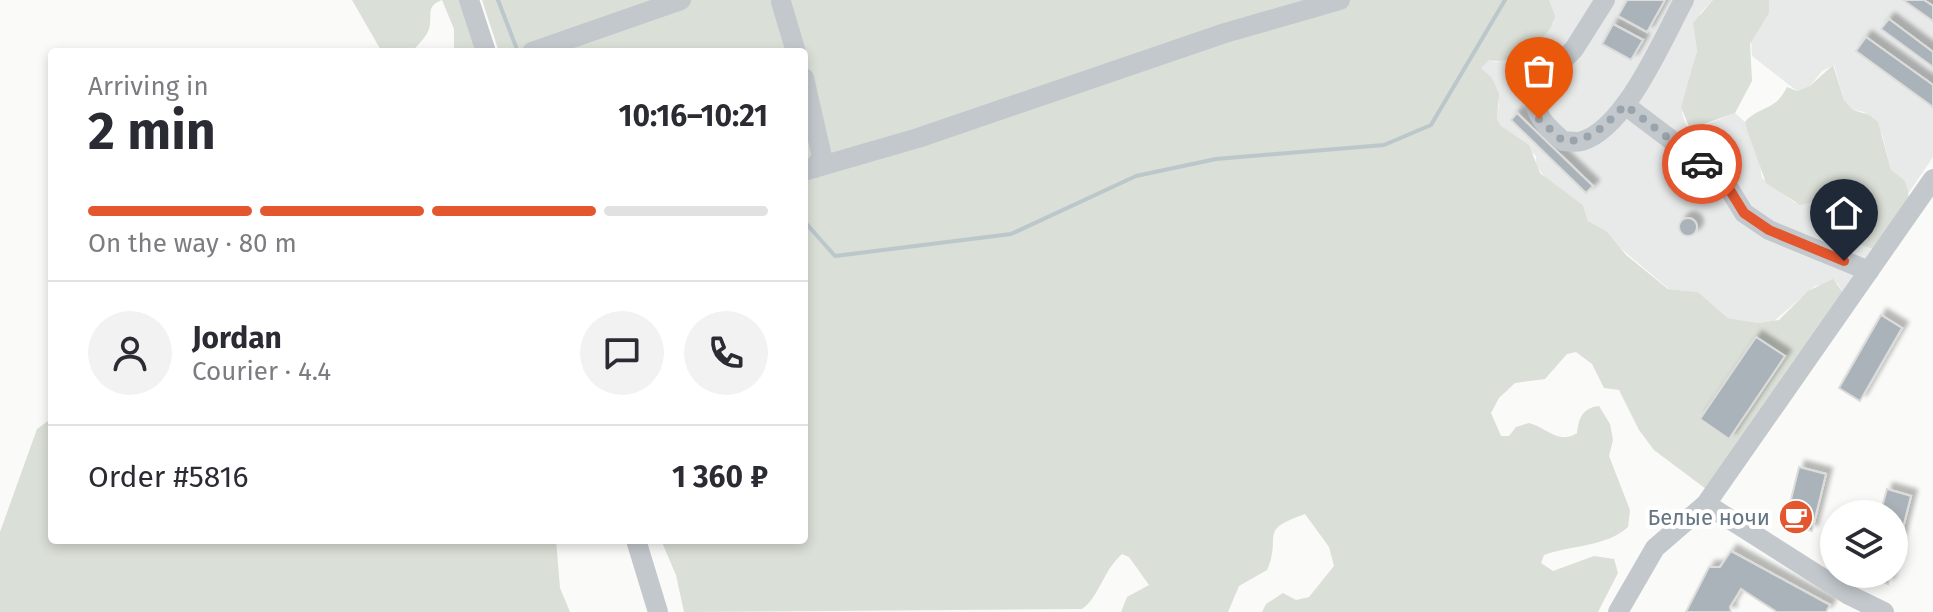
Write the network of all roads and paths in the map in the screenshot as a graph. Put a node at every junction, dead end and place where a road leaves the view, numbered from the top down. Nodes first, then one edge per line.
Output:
1 (469, 0) edge
2 (681, 0) edge
3 (1340, 0) edge
4 (1605, 0) edge
5 (1684, 0) edge
6 (781, 2) edge
7 (485, 48) edge
8 (543, 48) edge
9 (795, 48) edge
10 (808, 96) edge
11 (1625, 105) junction
12 (809, 169) edge
13 (1932, 185) edge
14 (1869, 271) junction
15 (1706, 504) junction
16 (637, 544) edge
17 (1844, 603) edge
18 (658, 612) edge
19 (1618, 612) edge
20 (1884, 612) edge

1 - 7 street
2 - 8 street
3 - 12 street
4 - 11 street
5 - 11 street
6 - 9 street
10 - 12 street
11 - 14 street
13 - 14 street
14 - 15 street
15 - 17 street
15 - 19 street
16 - 18 street
17 - 20 street

